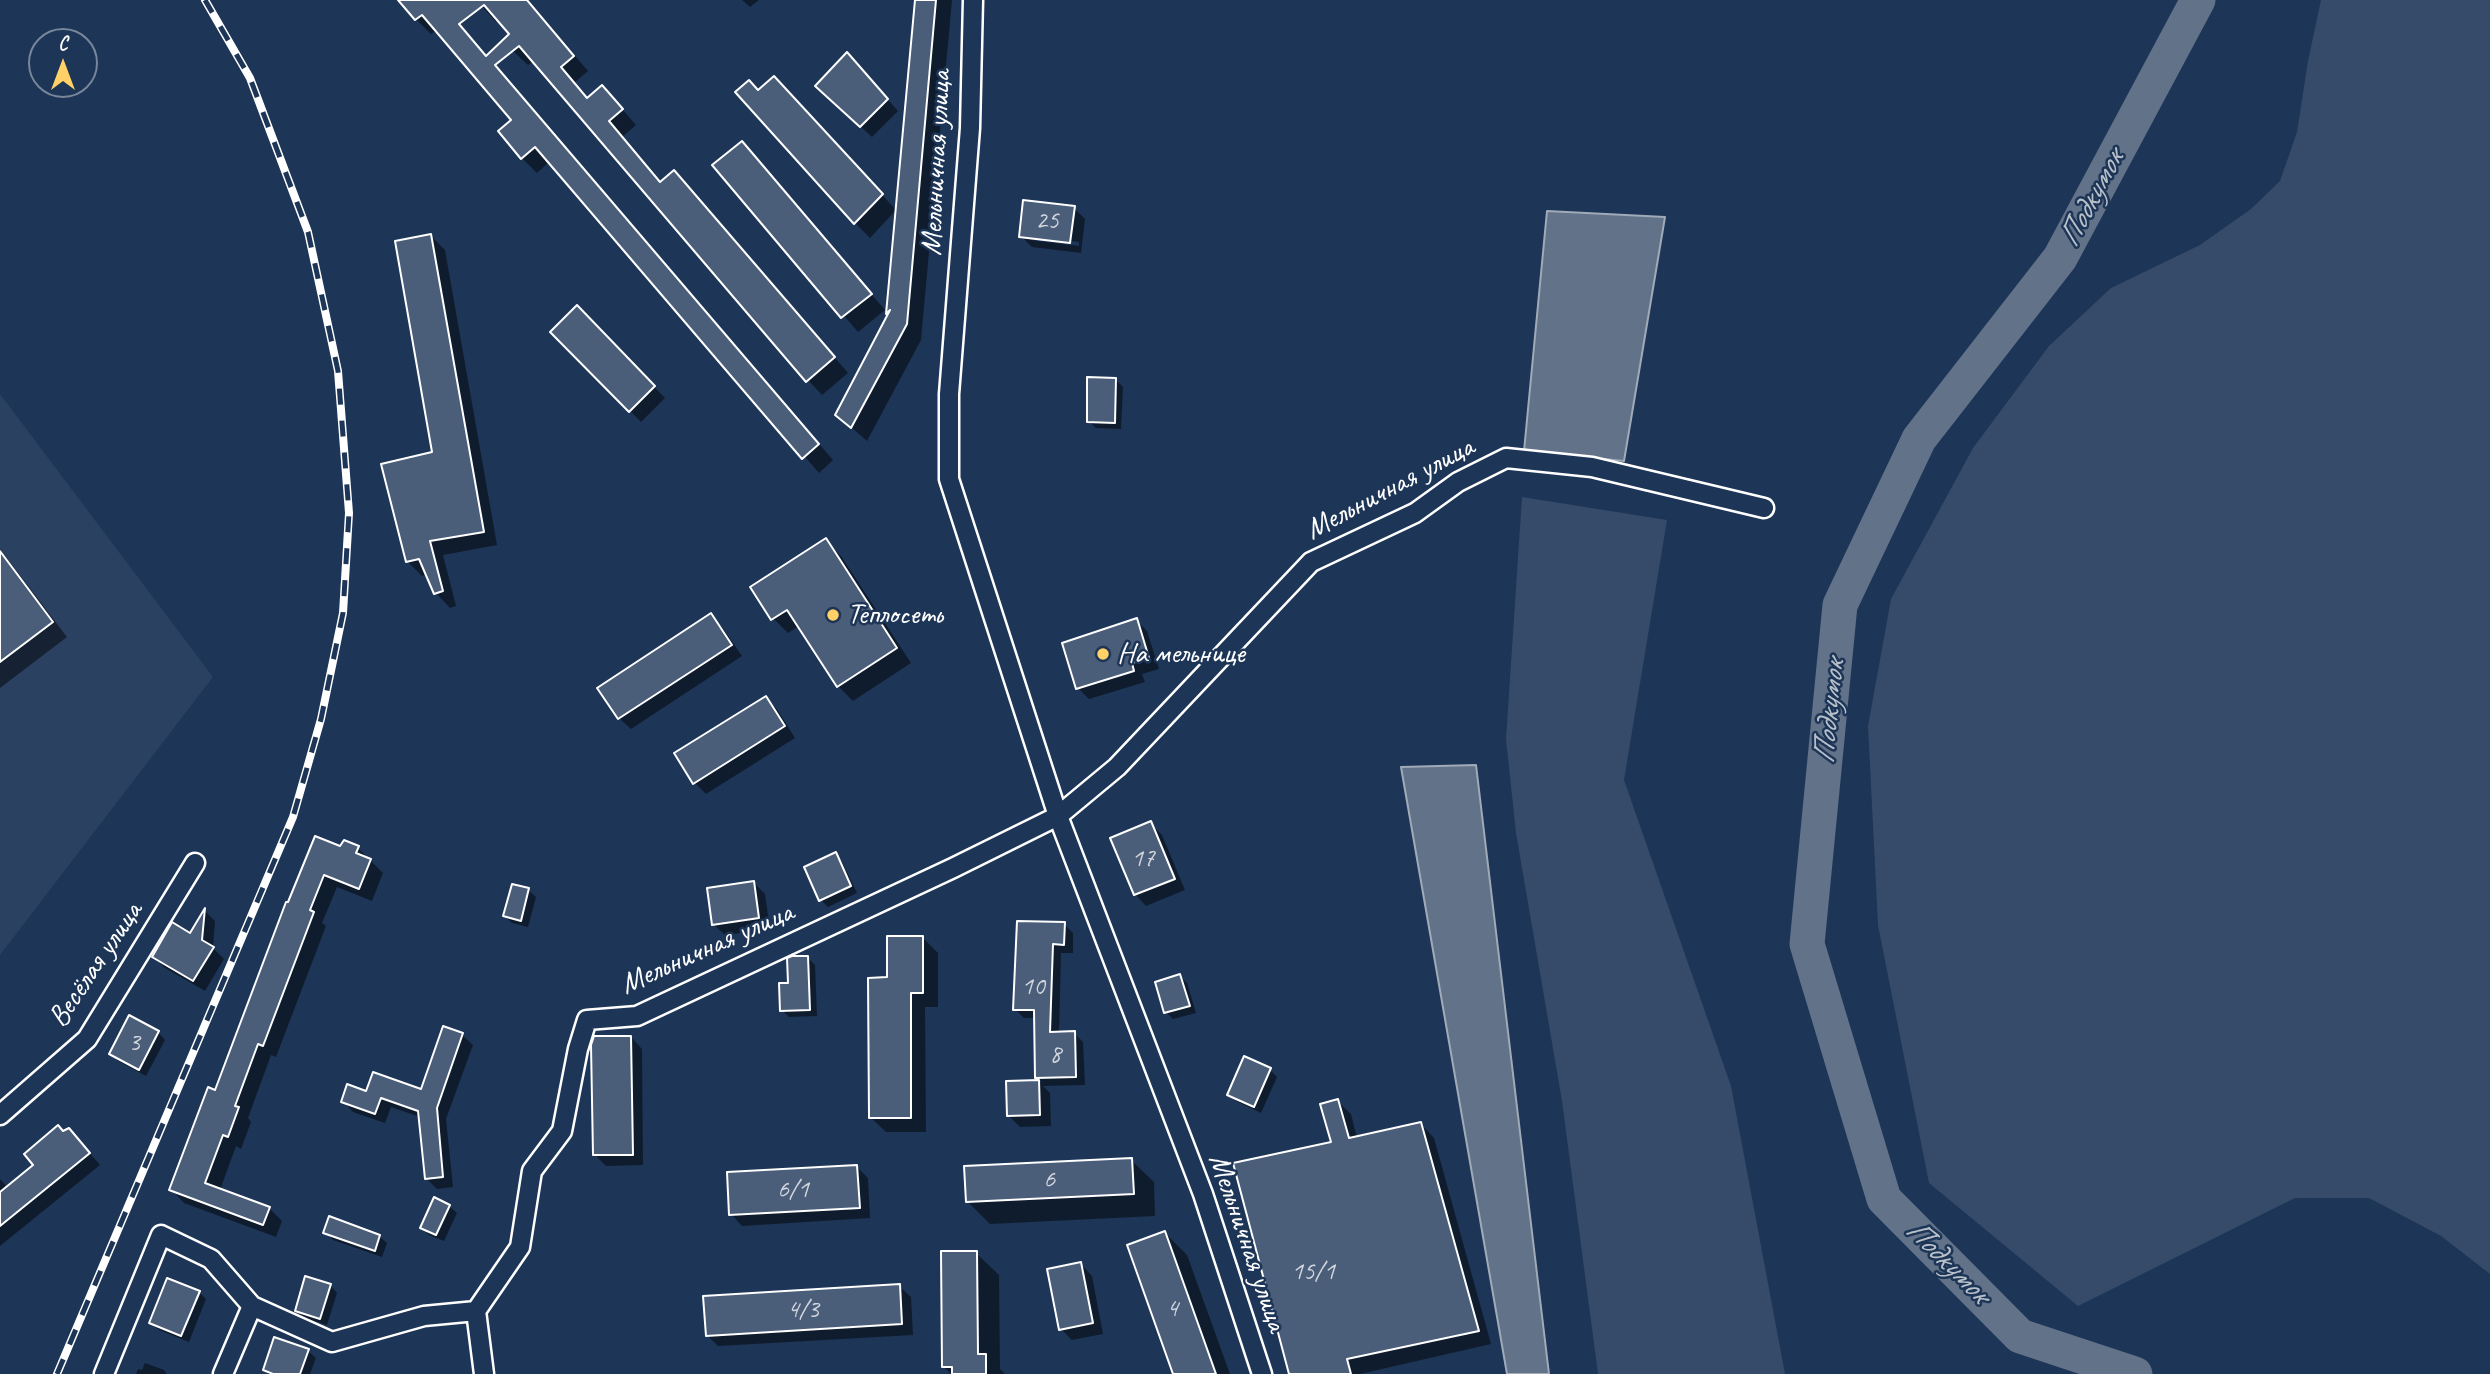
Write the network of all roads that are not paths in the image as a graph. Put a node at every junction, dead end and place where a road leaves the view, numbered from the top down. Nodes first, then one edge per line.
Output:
1 (973, 0) edge
2 (1764, 508) dead end
3 (1058, 816) junction
4 (195, 863) dead end
5 (0, 1115) edge
6 (252, 1306) junction
7 (476, 1311) junction
8 (104, 1374) edge
9 (223, 1374) edge
10 (484, 1374) edge
11 (1262, 1374) edge

1 - 3 street, Мельничная улица
2 - 3 street, Мельничная улица
3 - 7 street, Мельничная улица
3 - 11 street, Мельничная улица
4 - 5 street, Весёлая улица
6 - 7 street
6 - 8 street
6 - 9 street
7 - 10 street

